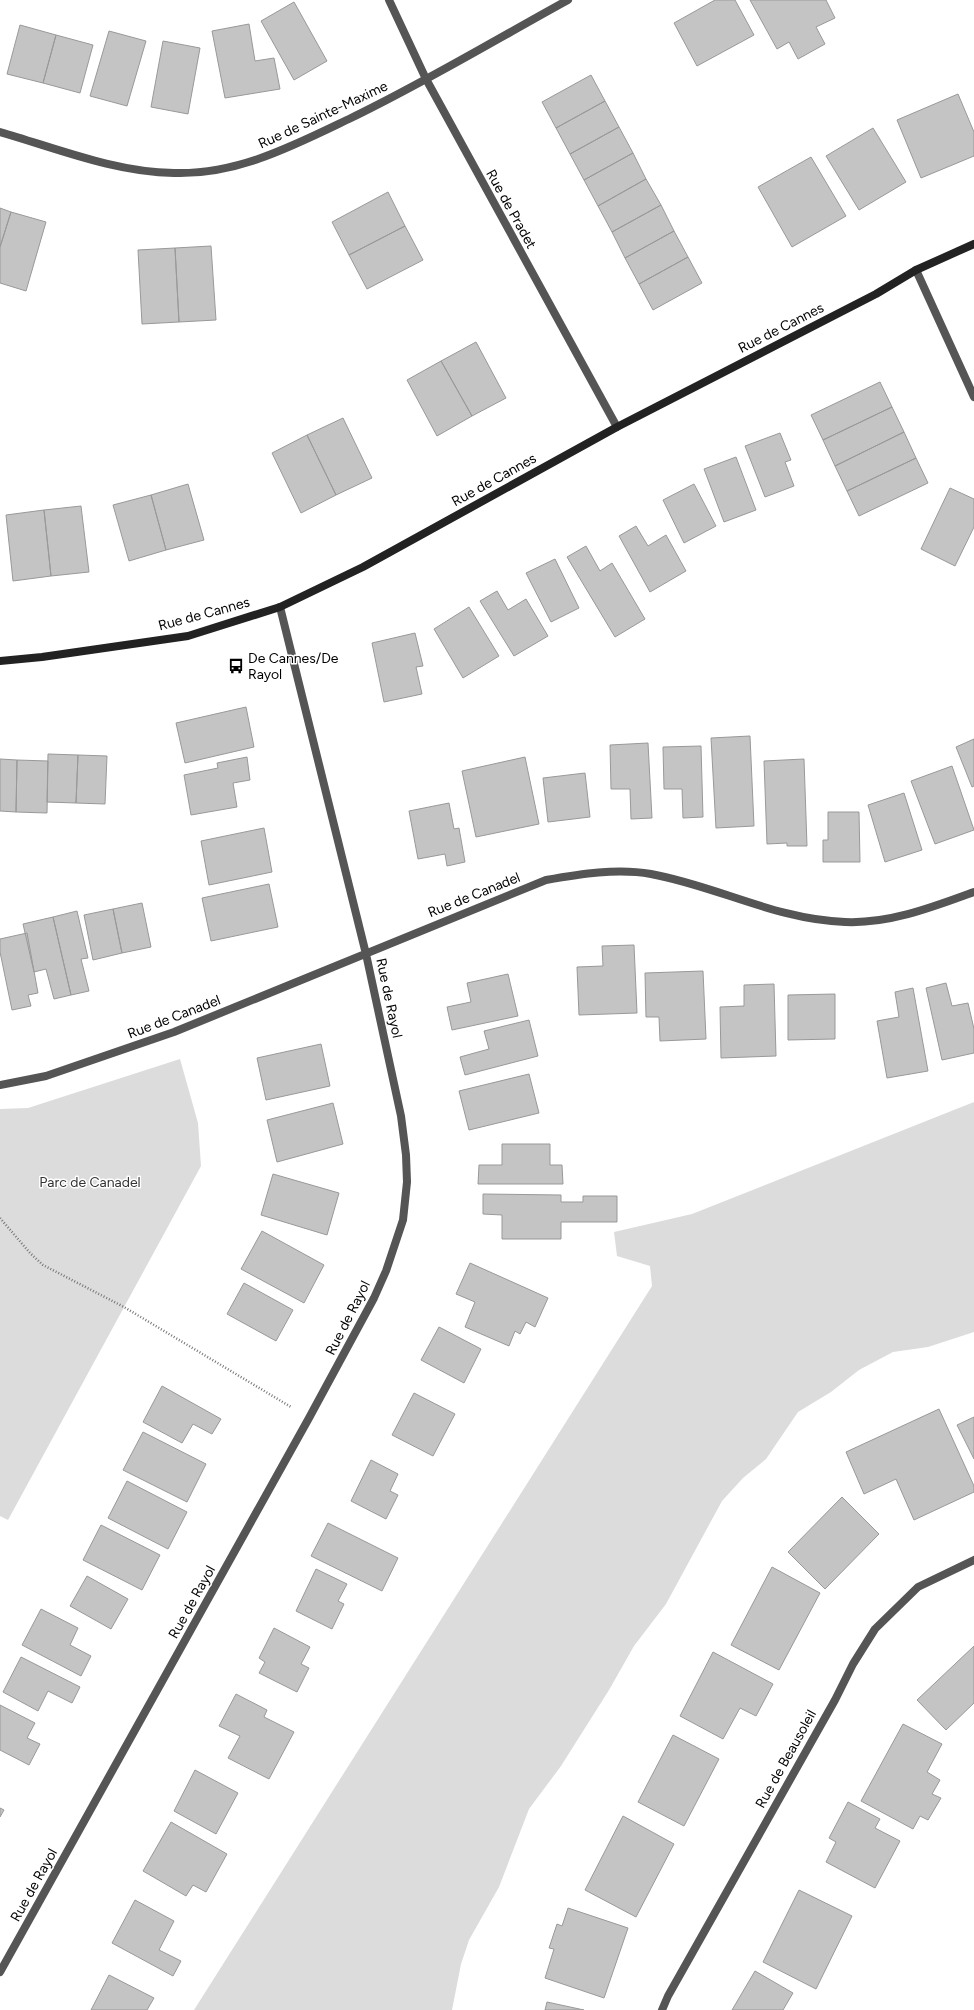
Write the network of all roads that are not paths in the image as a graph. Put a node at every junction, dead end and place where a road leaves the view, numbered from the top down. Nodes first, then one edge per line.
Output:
1 (389, 0) edge
2 (568, 0) edge
3 (426, 79) junction
4 (0, 132) edge
5 (974, 244) edge
6 (916, 270) junction
7 (974, 397) edge
8 (617, 426) junction
9 (280, 606) junction
10 (0, 661) edge
11 (974, 892) edge
12 (366, 954) junction
13 (0, 1086) edge
14 (974, 1560) edge
15 (1, 1969) edge
16 (662, 2010) edge

1 - 3 street, Rue de Pradet
2 - 3 street, Rue de Sainte-Maxime
3 - 4 street, Rue de Sainte-Maxime
3 - 8 street, Rue de Pradet
5 - 6 street, Rue de Cannes
6 - 7 street
6 - 8 street, Rue de Cannes
8 - 9 street, Rue de Cannes
9 - 10 street, Rue de Cannes
9 - 12 street, Rue de Rayol
11 - 12 street, Rue de Canadel
12 - 13 street, Rue de Canadel
12 - 15 street, Rue de Rayol
14 - 16 street, Rue de Beausoleil

